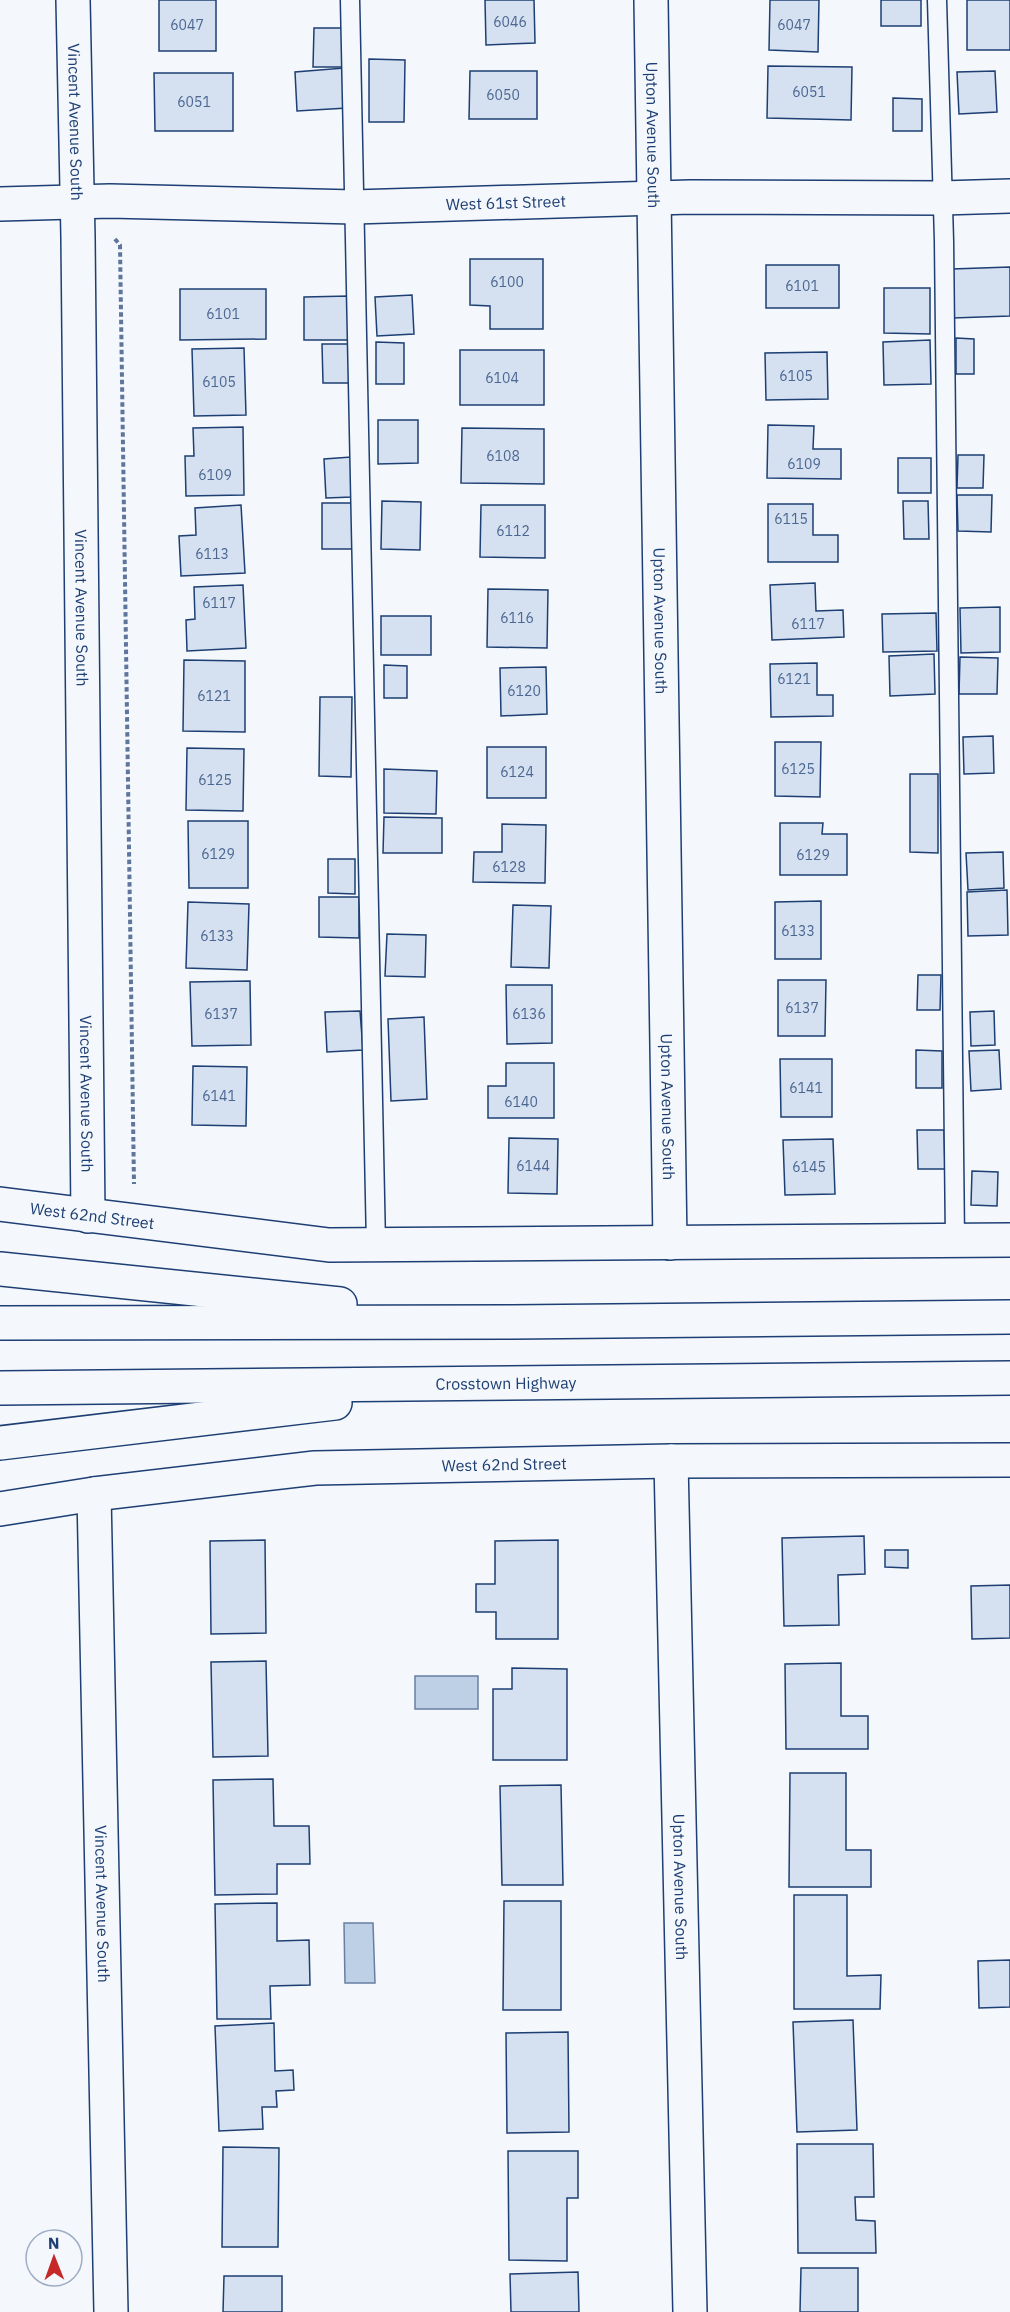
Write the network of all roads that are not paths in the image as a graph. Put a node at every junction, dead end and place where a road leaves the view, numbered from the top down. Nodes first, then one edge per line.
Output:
1 (74, 0) edge
2 (350, 0) edge
3 (651, 0) edge
4 (937, 0) edge
5 (1010, 196) edge
6 (942, 198) junction
7 (653, 199) junction
8 (77, 202) junction
9 (0, 204) edge
10 (354, 207) junction
11 (0, 1204) edge
12 (88, 1216) junction
13 (954, 1240) junction
14 (1010, 1240) edge
15 (670, 1243) junction
16 (376, 1245) junction
17 (0, 1269) edge
18 (1010, 1317) edge
19 (512, 1322) junction
20 (0, 1323) edge
21 (1010, 1378) edge
22 (505, 1383) junction
23 (0, 1388) edge
24 (0, 1443) edge
25 (1010, 1460) edge
26 (671, 1461) junction
27 (94, 1494) junction
28 (0, 1509) edge
29 (111, 2312) edge
30 (690, 2312) edge

1 - 8 main road, Vincent Avenue South
2 - 10 lane
3 - 7 main road, Upton Avenue South
4 - 6 lane
5 - 6 main road, West 61st Street
6 - 7 main road, West 61st Street
6 - 13 lane
7 - 10 main road, West 61st Street
7 - 15 main road, Upton Avenue South
8 - 9 main road, West 61st Street
8 - 10 main road, West 61st Street
8 - 12 main road, Vincent Avenue South
10 - 16 lane
11 - 12 main road, West 62nd Street
12 - 16 main road, West 62nd Street
13 - 14 main road, West 62nd Street
13 - 15 main road, West 62nd Street
15 - 16 main road, West 62nd Street
17 - 19 main road
18 - 19 main road
19 - 20 main road
21 - 22 main road, Crosstown Highway
22 - 23 main road, Crosstown Highway
22 - 24 main road
25 - 26 main road, West 62nd Street
26 - 27 main road, West 62nd Street
26 - 30 main road, Upton Avenue South
27 - 28 main road, West 62nd Street
27 - 29 main road, Vincent Avenue South

